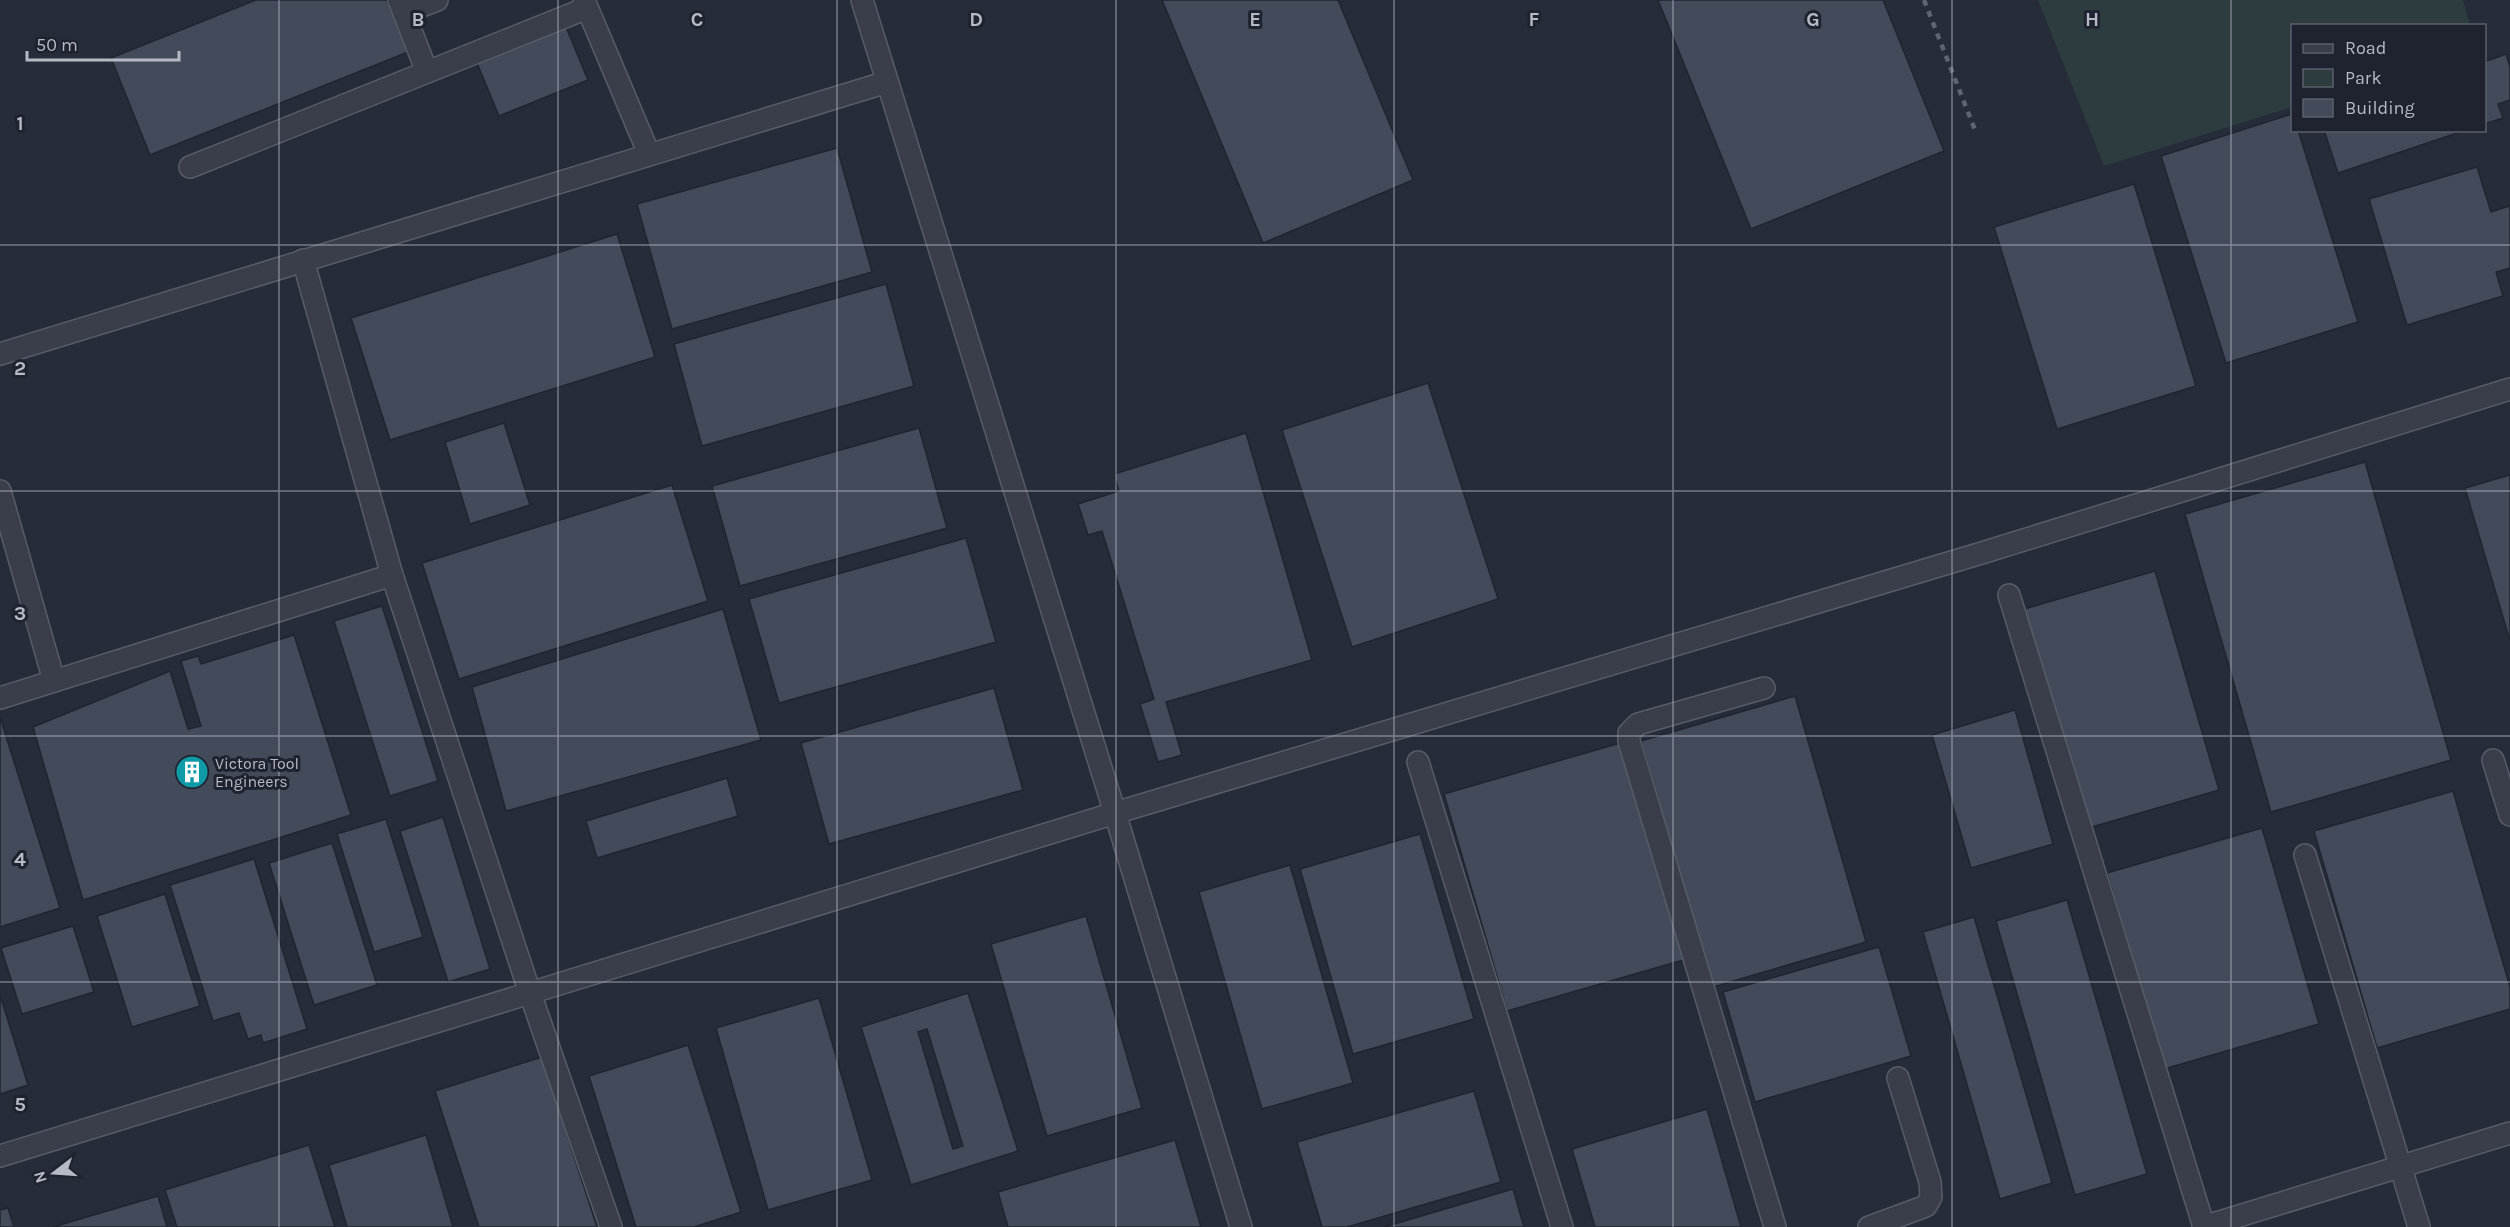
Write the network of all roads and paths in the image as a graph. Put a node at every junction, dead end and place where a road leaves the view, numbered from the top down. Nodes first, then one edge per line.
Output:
1 (437, 0) edge
2 (862, 0) edge
3 (586, 4) edge
4 (401, 6) edge
5 (427, 72) junction
6 (887, 82) junction
7 (649, 154) junction
8 (190, 167) dead end
9 (303, 260) junction
10 (0, 354) edge
11 (2510, 389) edge
12 (0, 491) edge
13 (392, 575) junction
14 (2009, 595) dead end
15 (54, 681) junction
16 (1764, 688) dead end
17 (0, 698) edge
18 (2493, 760) dead end
19 (1418, 762) dead end
20 (1115, 813) junction
21 (2510, 815) edge
22 (2305, 855) dead end
23 (530, 993) junction
24 (1898, 1078) dead end
25 (2510, 1133) edge
26 (0, 1156) edge
27 (2400, 1167) junction
28 (611, 1227) edge
29 (1241, 1227) edge
30 (1562, 1227) edge
31 (1775, 1227) edge
32 (1869, 1227) edge
33 (2204, 1227) edge
34 (2419, 1227) edge

1 - 4 street
2 - 6 street
3 - 5 street
3 - 7 street
4 - 5 street
5 - 8 street
6 - 7 street
6 - 20 street
7 - 9 street
9 - 10 street
9 - 13 street
11 - 20 street
12 - 15 street
13 - 15 street
13 - 23 street
14 - 33 street
15 - 17 street
16 - 31 street
18 - 21 street
19 - 30 street
20 - 23 street
20 - 29 street
22 - 27 street
23 - 26 street
23 - 28 street
24 - 32 street
25 - 27 street
27 - 33 street
27 - 34 street

